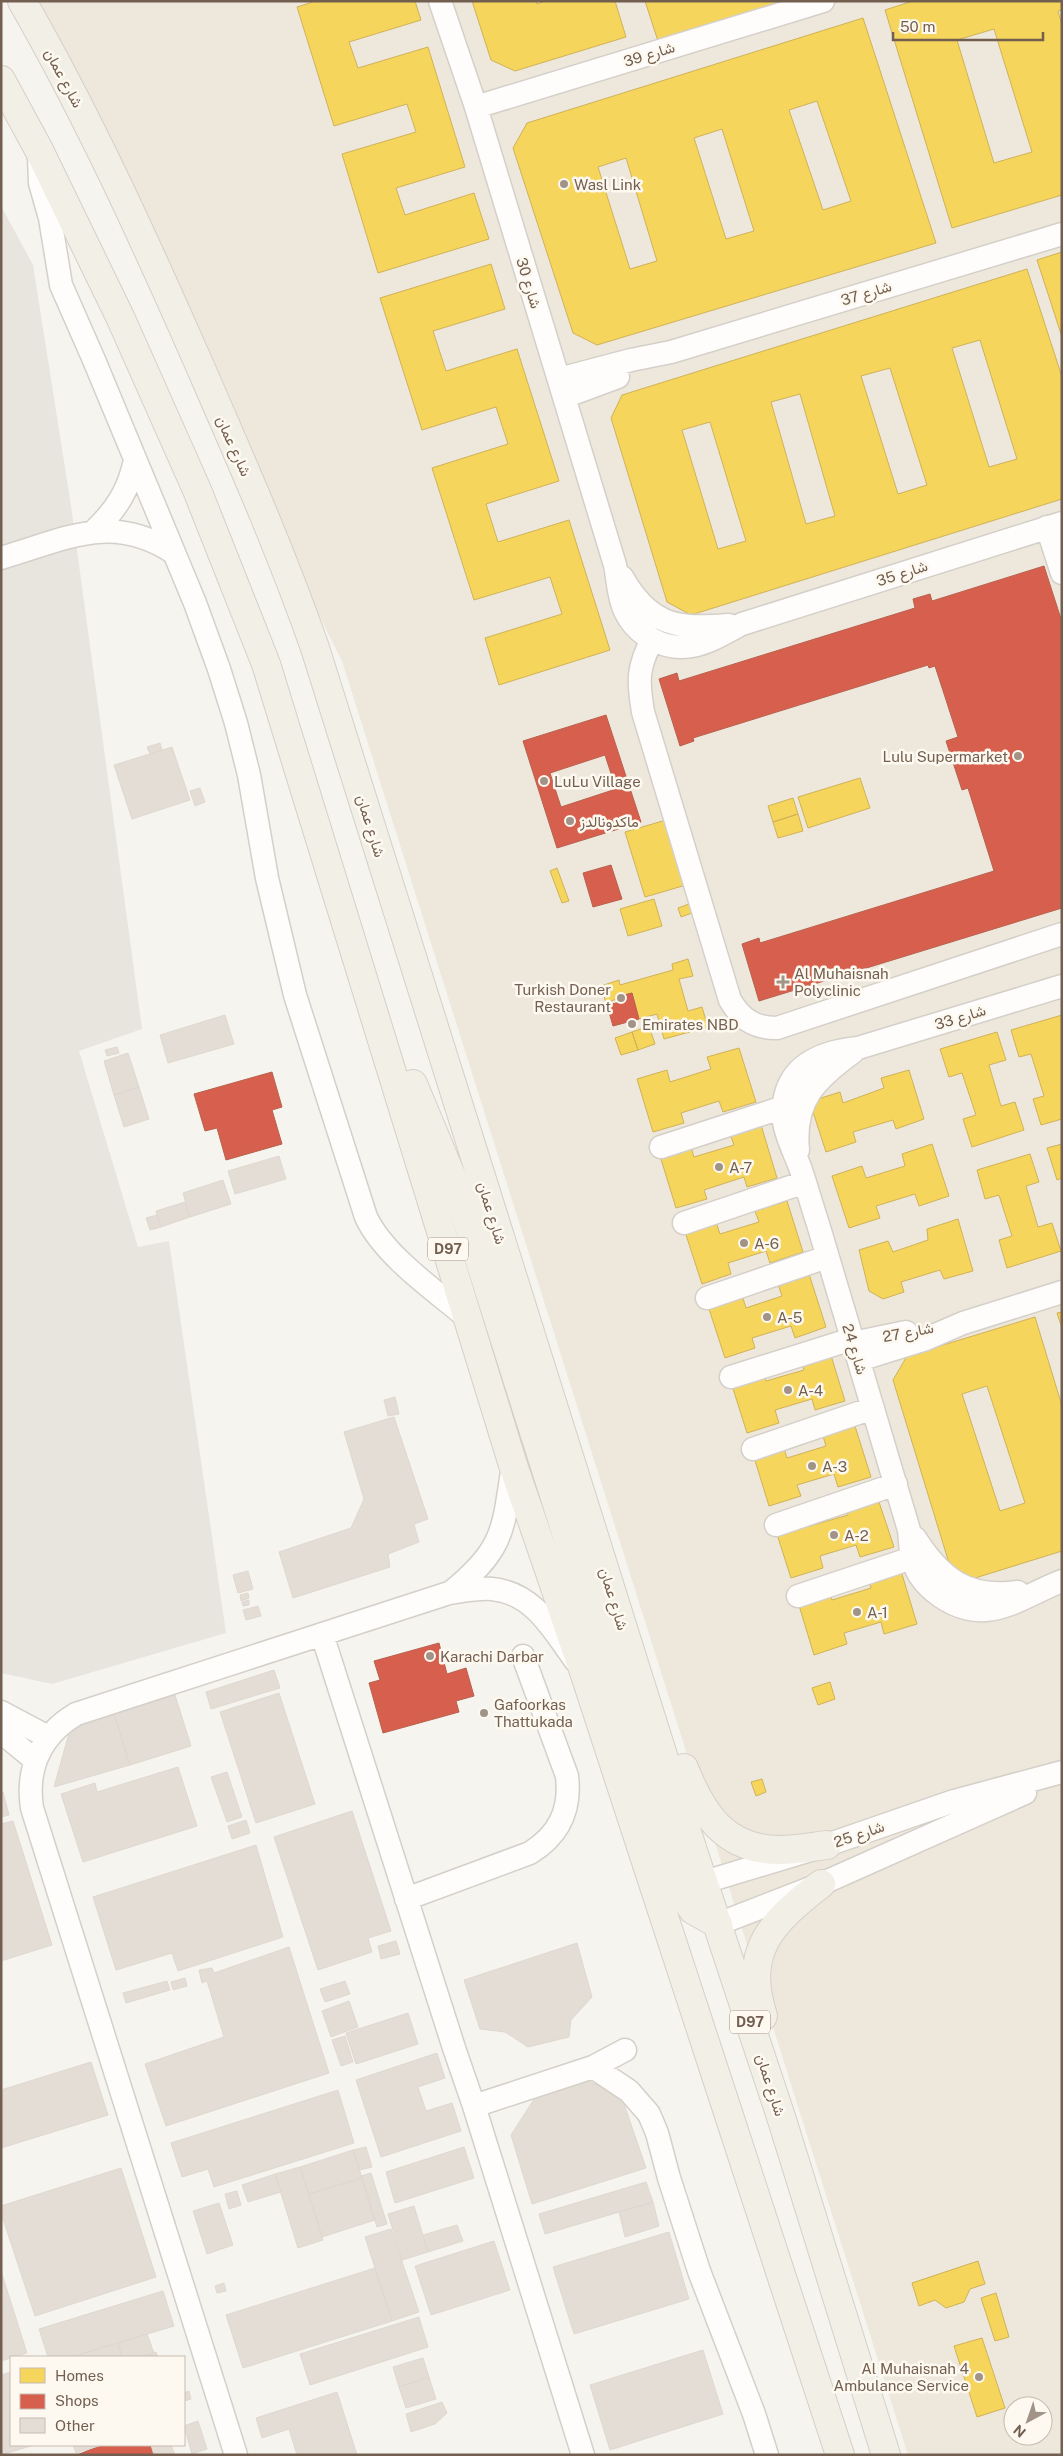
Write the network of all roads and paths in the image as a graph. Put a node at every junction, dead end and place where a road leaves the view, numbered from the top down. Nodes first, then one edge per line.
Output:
1 (440, 1) edge
2 (823, 1) edge
3 (31, 8) edge
4 (1, 80) edge
5 (476, 107) junction
6 (39, 150) junction
7 (1062, 234) edge
8 (562, 388) junction
9 (135, 460) junction
10 (1055, 525) edge
11 (94, 531) junction
12 (174, 553) junction
13 (1, 558) edge
14 (616, 565) junction
15 (1062, 573) edge
16 (742, 624) junction
17 (652, 640) junction
18 (1062, 934) edge
19 (1062, 986) edge
20 (373, 1005) junction
21 (858, 1048) junction
22 (784, 1107) junction
23 (661, 1147) dead end
24 (802, 1175) junction
25 (684, 1223) dead end
26 (827, 1257) junction
27 (1062, 1292) edge
28 (707, 1298) dead end
29 (470, 1320) junction
30 (855, 1348) junction
31 (731, 1377) dead end
32 (873, 1408) junction
33 (753, 1449) dead end
34 (513, 1465) junction
35 (896, 1484) junction
36 (776, 1524) dead end
37 (910, 1530) junction
38 (912, 1558) junction
39 (1052, 1585) edge
40 (449, 1593) junction
41 (798, 1596) dead end
42 (322, 1634) junction
43 (523, 1656) dead end
44 (634, 1664) junction
45 (585, 1675) junction
46 (1, 1712) edge
47 (1, 1732) edge
48 (48, 1737) junction
49 (34, 1760) junction
50 (1062, 1772) edge
51 (1062, 1776) edge
52 (827, 1845) junction
53 (821, 1884) junction
54 (679, 1889) junction
55 (406, 1899) junction
56 (718, 1924) junction
57 (625, 2050) dead end
58 (593, 2067) junction
59 (474, 2106) junction
60 (782, 2120) junction
61 (837, 2450) edge
62 (236, 2455) edge
63 (583, 2455) edge
64 (767, 2455) edge
65 (886, 2455) edge

1 - 5 street, شارع 30
2 - 5 street, شارع 39
3 - 44 main road, شارع عمان / D97
4 - 6 main road, شارع عمان / D97
5 - 8 street, شارع 30
6 - 9 street
6 - 20 main road, شارع عمان / D97
7 - 8 street, شارع 37
8 - 14 street, شارع 30
9 - 11 street
9 - 12 street
10 - 15 street
10 - 16 street, شارع 35
11 - 12 street
11 - 13 street
12 - 29 street
14 - 16 street, شارع 30
14 - 17 street, شارع 30
16 - 17 street, شارع 30
17 - 18 street
19 - 21 street, شارع 33
20 - 29 main road, شارع عمان / D97
20 - 54 main road
21 - 22 street, شارع 33
21 - 24 street, شارع 33
22 - 23 street
22 - 24 street, شارع 33
24 - 25 street
24 - 26 street, شارع 24
26 - 28 street
26 - 30 street, شارع 24
27 - 30 street, شارع 27
29 - 34 main road, شارع عمان / D97
30 - 31 street, شارع 27
30 - 32 street, شارع 24
32 - 33 street
32 - 35 street, شارع 24
34 - 40 street
34 - 45 main road, شارع عمان / D97
35 - 36 street
35 - 37 street, شارع 24
37 - 38 street, شارع 24
37 - 39 street, شارع 24
38 - 39 street, شارع 24
38 - 41 street
40 - 42 street
40 - 45 street
42 - 48 street
42 - 55 street
43 - 55 street
44 - 52 main road
44 - 54 main road, شارع عمان / D97
45 - 54 main road, شارع عمان / D97
46 - 48 street
47 - 49 street
48 - 49 street
49 - 62 street
50 - 52 street, شارع 25
51 - 53 street, شارع 25
52 - 54 street, شارع 25
53 - 56 street, شارع 25
53 - 60 main road
54 - 56 main road
54 - 61 main road, شارع عمان / D97
55 - 59 street
56 - 60 main road, شارع عمان / D97
57 - 58 street
58 - 59 street
58 - 64 street
59 - 63 street
60 - 65 main road, شارع عمان / D97

